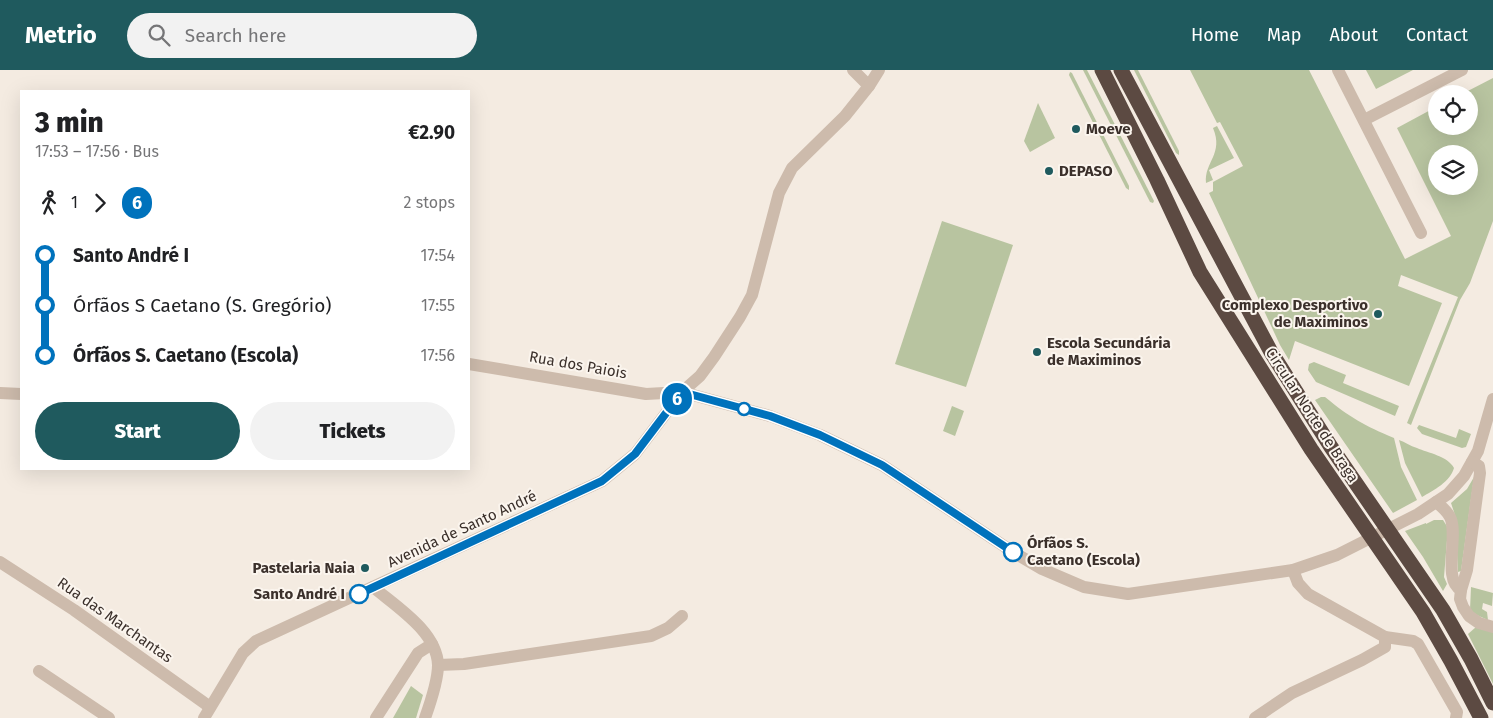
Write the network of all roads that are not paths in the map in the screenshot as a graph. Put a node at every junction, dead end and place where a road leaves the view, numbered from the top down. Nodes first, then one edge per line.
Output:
1 (853, 70) edge
2 (879, 70) edge
3 (1102, 70) edge
4 (1121, 70) edge
5 (1338, 70) edge
6 (1462, 70) edge
7 (869, 86) junction
8 (1364, 120) junction
9 (1421, 233) dead end
10 (470, 364) edge
11 (682, 392) junction
12 (0, 393) edge
13 (20, 394) edge
14 (1493, 399) edge
15 (1472, 462) junction
16 (1436, 502) junction
17 (0, 562) edge
18 (1293, 570) junction
19 (373, 587) junction
20 (1461, 590) junction
21 (682, 616) dead end
22 (1493, 627) edge
23 (1385, 637) junction
24 (432, 644) junction
25 (438, 665) junction
26 (39, 671) dead end
27 (1493, 703) edge
28 (207, 713) edge
29 (110, 718) edge
30 (376, 718) edge
31 (424, 718) edge
32 (1255, 718) edge
33 (1456, 718) edge
34 (1481, 718) edge

1 - 7 street
2 - 7 street, Avenida de Santo André
3 - 34 highway, Circular Norte de Braga
4 - 27 highway, Circular Norte de Braga
5 - 8 street
6 - 8 street
7 - 11 street, Avenida de Santo André
8 - 9 street
10 - 11 street, Rua dos Paiois
11 - 18 street, Rua dos Paiois
11 - 19 street, Avenida de Santo André
12 - 13 street
14 - 15 street, Rua dos Paiois
15 - 16 street, Rua dos Paiois
15 - 20 street
16 - 18 street, Rua dos Paiois
16 - 20 street
17 - 28 street, Rua das Marchantas
18 - 23 street
19 - 24 street
19 - 28 street, Avenida de Santo André
20 - 22 street
21 - 25 street
23 - 32 street
23 - 33 street
24 - 25 street
24 - 30 street
25 - 31 street
26 - 29 street

